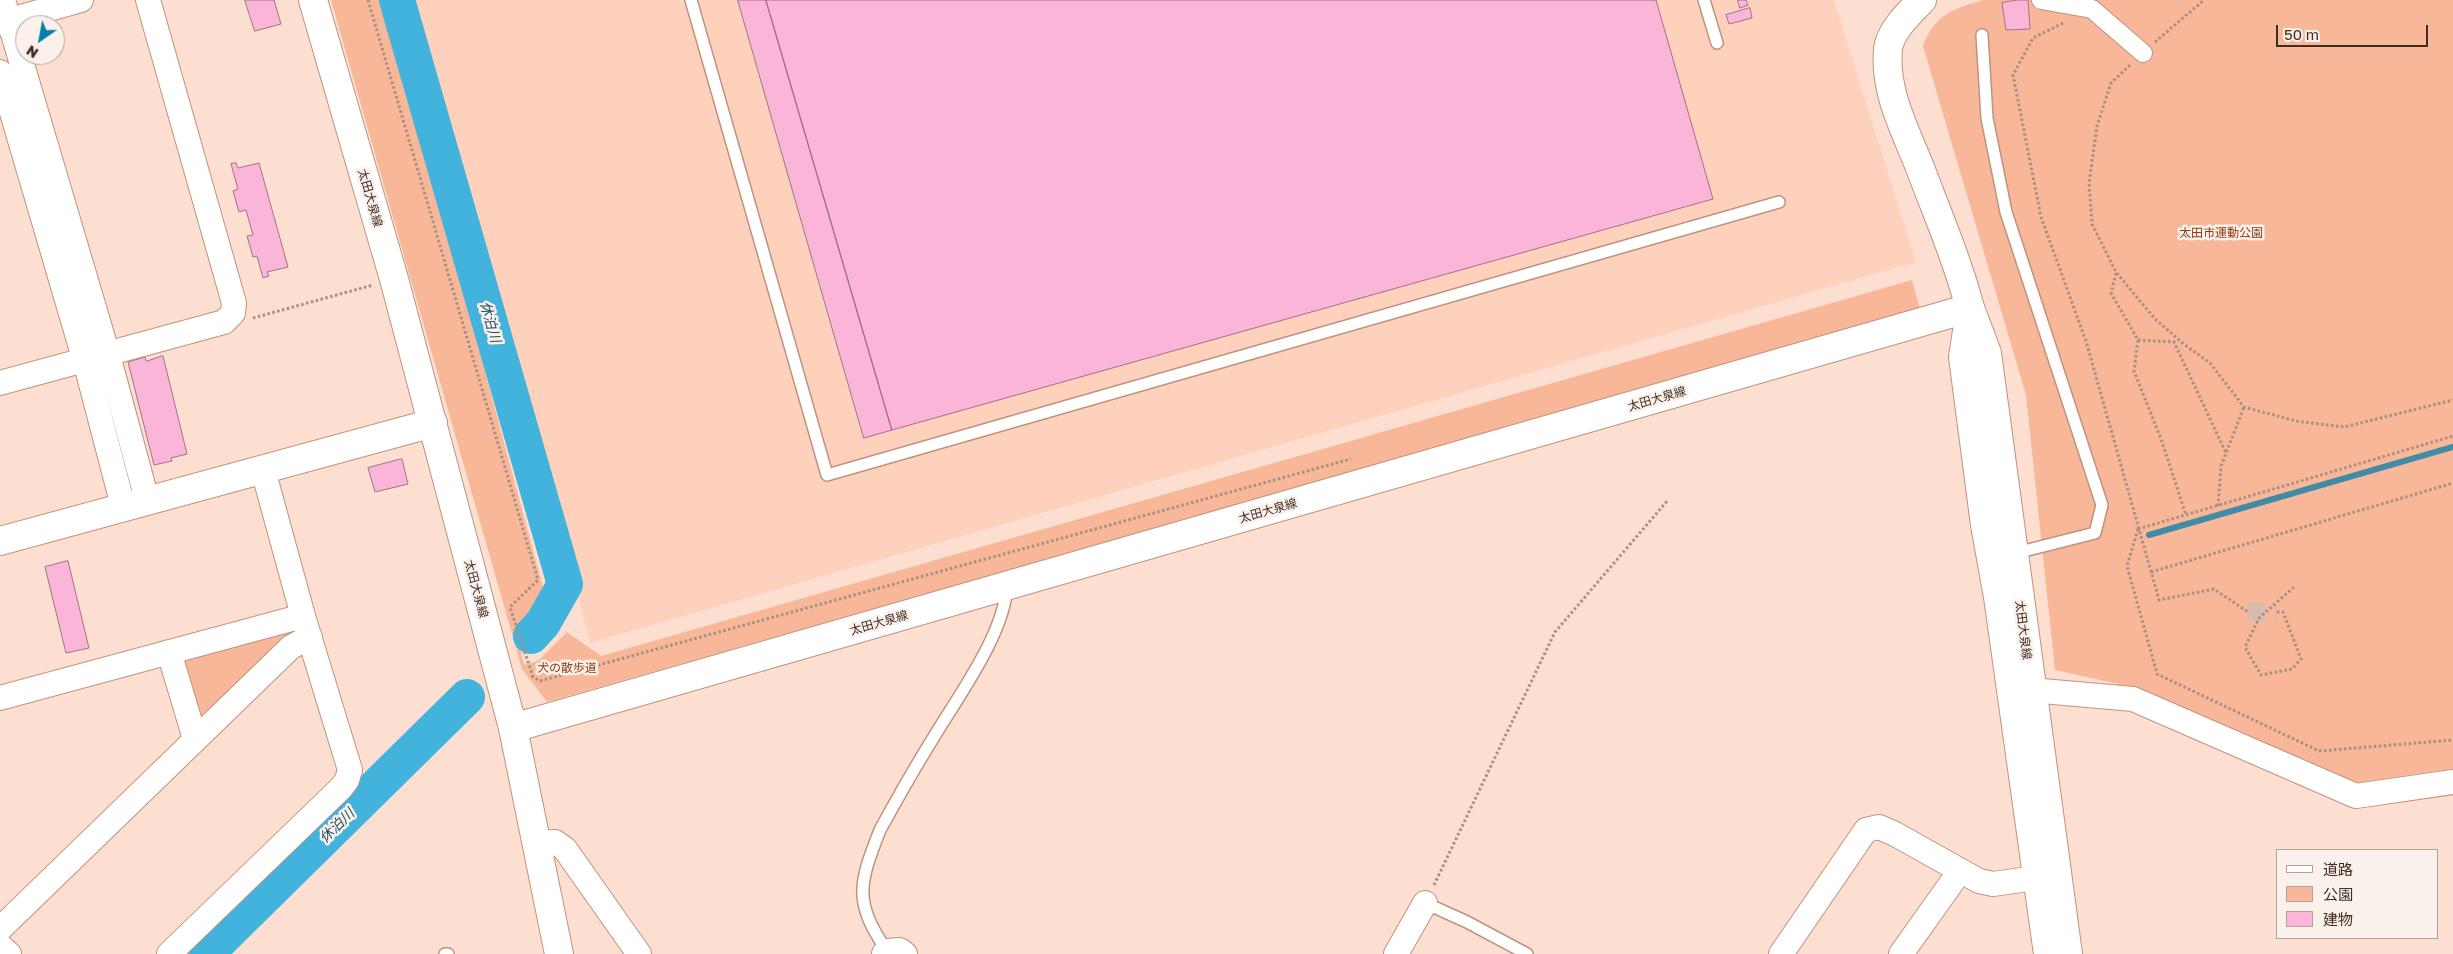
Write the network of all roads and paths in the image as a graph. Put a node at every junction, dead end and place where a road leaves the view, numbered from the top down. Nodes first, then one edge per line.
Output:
1 (81, 0) edge
2 (148, 0) edge
3 (313, 0) edge
4 (690, 0) edge
5 (1704, 0) edge
6 (1922, 0) edge
7 (2041, 0) edge
8 (2204, 0) edge
9 (2092, 9) junction
10 (4, 14) edge
11 (1982, 35) dead end
12 (1717, 43) dead end
13 (2143, 53) junction
14 (0, 72) edge
15 (1779, 202) dead end
16 (2116, 272) junction
17 (373, 285) dead end
18 (1970, 308) junction
19 (231, 316) junction
20 (2138, 340) junction
21 (97, 358) junction
22 (0, 383) edge
23 (2453, 400) edge
24 (2244, 407) junction
25 (433, 423) junction
26 (2453, 436) edge
27 (2226, 453) junction
28 (263, 470) junction
29 (2453, 482) edge
30 (1668, 500) dead end
31 (135, 503) junction
32 (2218, 506) junction
33 (2186, 515) junction
34 (2138, 529) junction
35 (0, 541) edge
36 (2002, 557) junction
37 (2151, 572) junction
38 (1007, 586) junction
39 (2294, 587) dead end
40 (2248, 612) tunnel mouth
41 (2276, 612) dead end
42 (306, 626) junction
43 (169, 652) junction
44 (2021, 692) junction
45 (0, 698) edge
46 (513, 728) junction
47 (195, 739) junction
48 (2453, 740) edge
49 (2453, 782) edge
50 (536, 843) junction
51 (1960, 871) junction
52 (2046, 877) junction
53 (1425, 903) junction
54 (0, 929) edge
55 (0, 946) edge
56 (892, 953) edge
57 (1783, 953) edge
58 (9, 954) edge
59 (169, 954) edge
60 (559, 954) edge
61 (639, 954) edge
62 (1396, 954) edge
63 (1527, 954) edge
64 (1901, 954) edge
65 (2048, 954) edge
66 (2068, 954) edge

1 - 10 street
2 - 19 street
3 - 25 main road, 太田大泉線
4 - 15 lane
5 - 12 lane
6 - 18 main road
7 - 9 street
8 - 13 path
9 - 13 street
9 - 34 path
10 - 21 street
11 - 36 lane
13 - 16 path
14 - 21 street
16 - 20 path
16 - 24 path
17 - 19 path
18 - 36 main road, 太田大泉線
18 - 38 main road, 太田大泉線
19 - 21 street
20 - 27 path
20 - 33 path
21 - 22 street
21 - 31 street
23 - 24 path
24 - 27 path
25 - 28 main road
25 - 46 main road, 太田大泉線
26 - 32 path
27 - 32 path
28 - 31 main road
28 - 42 street
29 - 37 path
30 - 53 path
31 - 35 main road
32 - 33 path
33 - 34 path
34 - 37 path
34 - 48 path
36 - 44 main road, 太田大泉線
37 - 40 path
38 - 46 main road, 太田大泉線
38 - 56 lane
39 - 41 path
42 - 43 street
42 - 47 street
42 - 59 street
43 - 45 street
43 - 47 street
44 - 49 street
44 - 52 main road, 太田大泉線
46 - 50 main road
47 - 54 street
50 - 60 main road
50 - 61 street
51 - 52 street
51 - 57 street
51 - 64 street
52 - 65 main road, 太田大泉線
52 - 66 main road, 太田大泉線
53 - 62 street
53 - 63 lane
55 - 58 street

